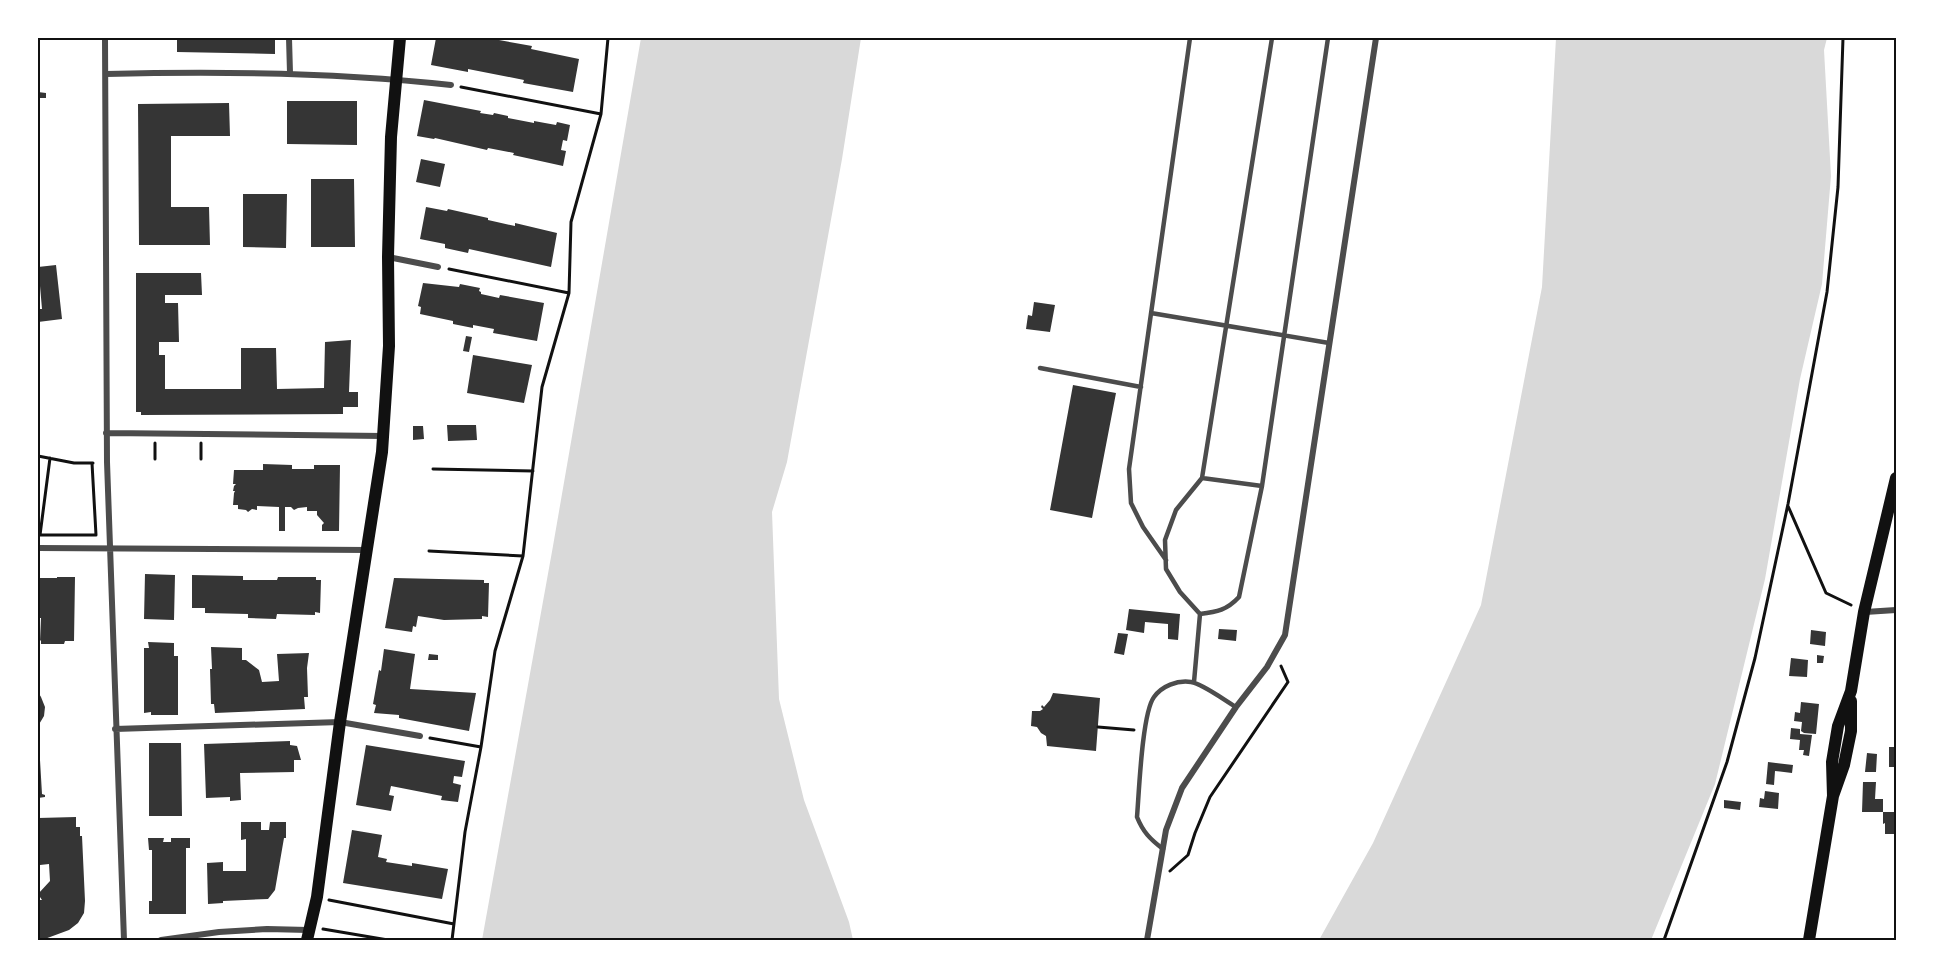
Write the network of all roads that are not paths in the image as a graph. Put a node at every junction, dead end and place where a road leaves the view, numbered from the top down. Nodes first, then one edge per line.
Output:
1 (105, 38) edge
2 (289, 38) edge
3 (400, 38) edge
4 (1190, 38) edge
5 (1272, 38) edge
6 (1328, 38) edge
7 (1376, 38) edge
8 (290, 73) junction
9 (106, 74) junction
10 (395, 79) junction
11 (451, 85) road end
12 (388, 257) junction
13 (438, 267) road end
14 (1151, 313) junction
15 (1226, 324) junction
16 (1285, 334) junction
17 (1329, 343) junction
18 (1040, 368) dead end
19 (1141, 387) junction
20 (106, 433) junction
21 (384, 436) junction
22 (1202, 478) junction
23 (1896, 478) edge
24 (1262, 486) junction
25 (38, 548) edge
26 (109, 548) junction
27 (368, 550) junction
28 (1166, 560) junction
29 (1896, 610) edge
30 (1864, 612) junction
31 (1200, 614) junction
32 (1194, 682) junction
33 (1236, 707) junction
34 (340, 723) junction
35 (115, 729) junction
36 (420, 736) road end
37 (1163, 849) junction
38 (308, 932) edge
39 (123, 940) edge
40 (160, 940) edge
41 (1147, 940) edge
42 (1809, 940) edge

1 - 9 street
2 - 8 street
3 - 10 main road
4 - 14 lane
5 - 15 lane
6 - 16 lane
7 - 17 street
8 - 9 street
8 - 10 street
9 - 20 street
10 - 11 street
10 - 12 main road
12 - 13 street
12 - 21 main road
14 - 15 lane
14 - 19 lane
15 - 16 lane
15 - 22 lane
16 - 17 lane
16 - 24 lane
17 - 33 street
18 - 19 lane
19 - 28 lane
20 - 21 street
20 - 26 street
21 - 27 main road
22 - 24 lane
22 - 28 lane
23 - 30 main road
24 - 31 lane
25 - 26 street
26 - 27 street
26 - 35 street
27 - 34 main road
28 - 31 lane
29 - 30 street
30 - 42 main road
31 - 32 lane
32 - 33 lane
32 - 37 lane
33 - 37 street
34 - 35 street
34 - 36 street
34 - 38 main road
35 - 39 street
37 - 41 street
38 - 40 street

